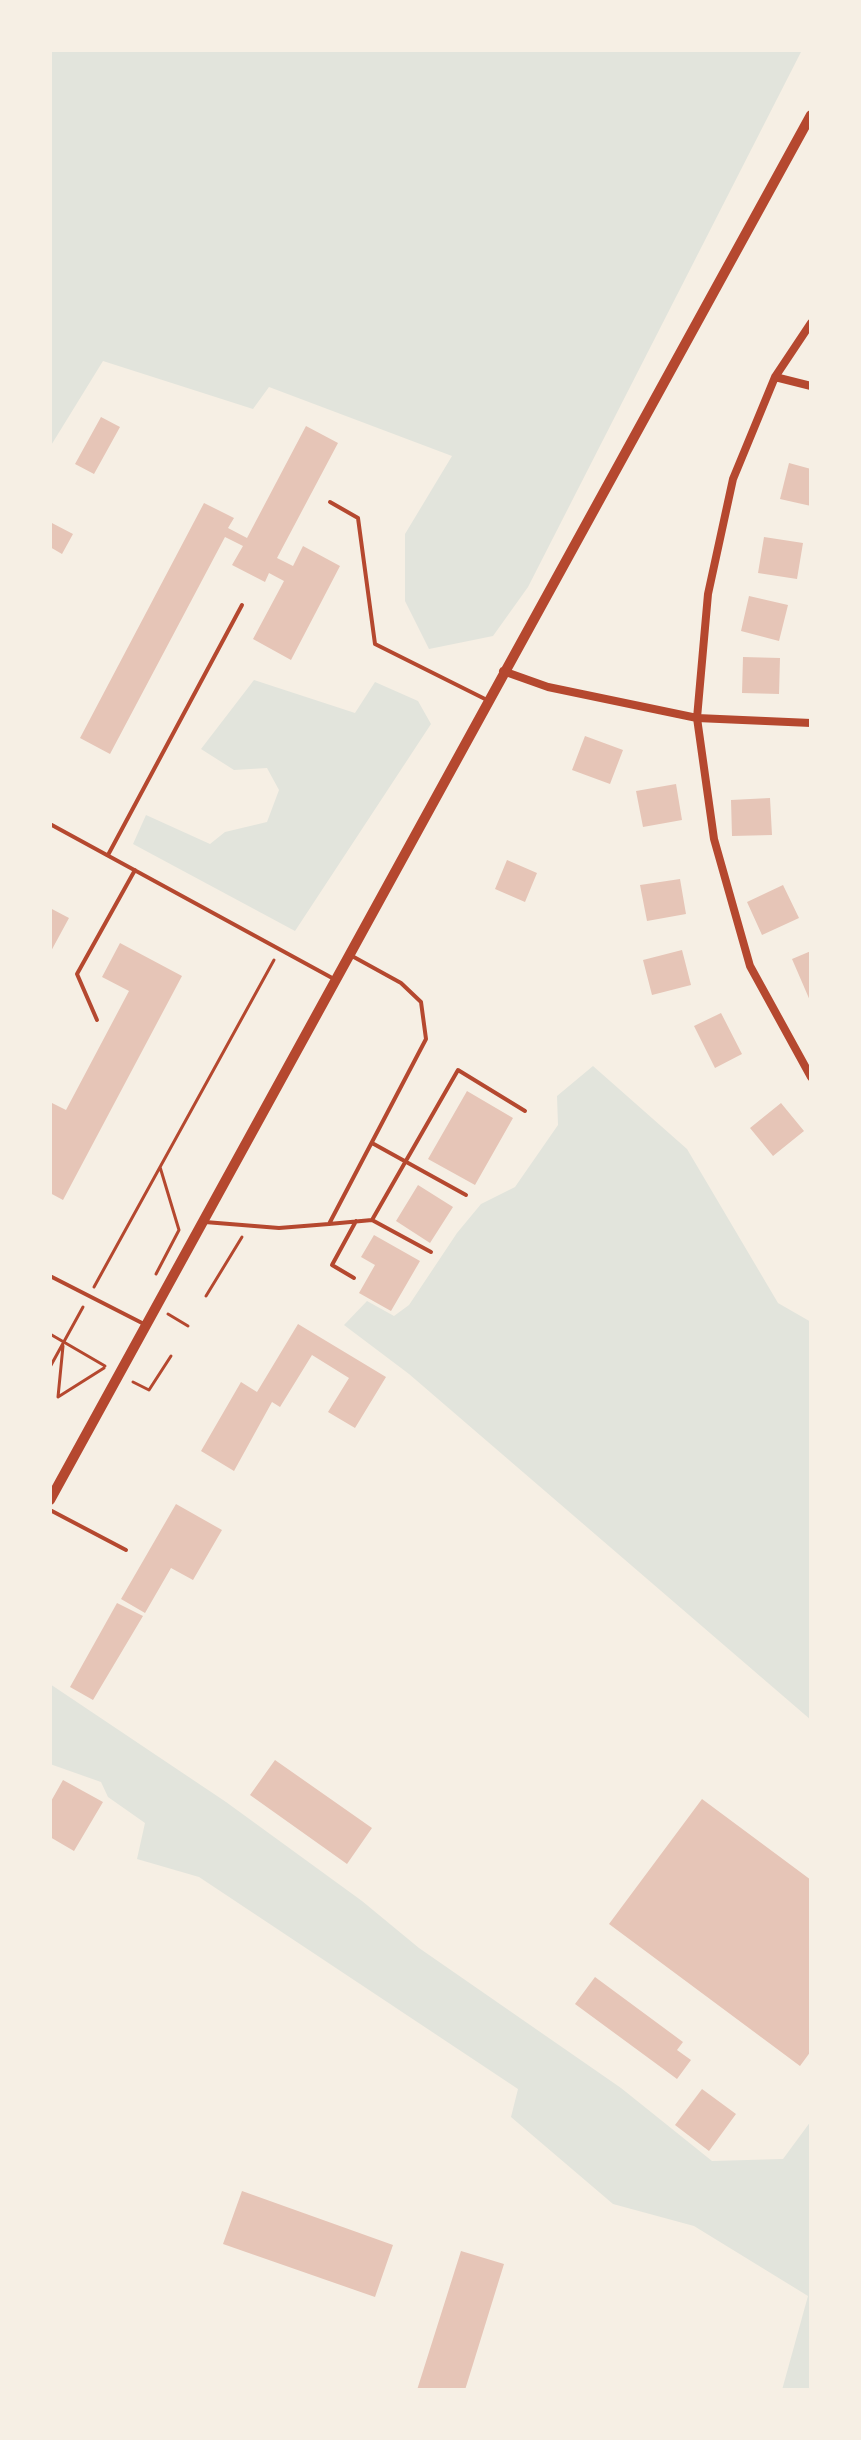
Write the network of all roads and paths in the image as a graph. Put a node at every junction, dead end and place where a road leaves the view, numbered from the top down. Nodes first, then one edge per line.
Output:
1 (811, 115) edge
2 (811, 323) edge
3 (775, 377) junction
4 (811, 386) edge
5 (330, 502) dead end
6 (242, 605) dead end
7 (503, 671) junction
8 (487, 700) junction
9 (697, 718) junction
10 (811, 723) edge
11 (50, 824) edge
12 (108, 855) junction
13 (135, 870) junction
14 (280, 950) junction
15 (347, 954) junction
16 (334, 979) junction
17 (97, 1020) dead end
18 (811, 1077) edge
19 (525, 1111) dead end
20 (372, 1143) junction
21 (406, 1161) junction
22 (466, 1195) dead end
23 (372, 1220) junction
24 (202, 1221) junction
25 (356, 1221) junction
26 (329, 1224) junction
27 (248, 1227) junction
28 (431, 1252) dead end
29 (50, 1276) edge
30 (354, 1278) dead end
31 (206, 1296) dead end
32 (88, 1297) junction
33 (157, 1309) junction
34 (148, 1326) junction
35 (188, 1326) dead end
36 (50, 1334) edge
37 (64, 1342) junction
38 (171, 1356) dead end
39 (50, 1367) edge
40 (120, 1375) junction
41 (50, 1500) edge
42 (50, 1510) edge
43 (126, 1550) dead end

1 - 7 street
2 - 3 street
3 - 4 street
3 - 9 street
5 - 8 lane
6 - 12 lane
7 - 8 street
7 - 9 street
8 - 15 street
9 - 10 street
9 - 18 street
11 - 12 lane
12 - 13 lane
13 - 14 lane
13 - 17 lane
14 - 16 lane
14 - 32 path
15 - 16 street
15 - 20 lane
16 - 24 street
19 - 21 lane
20 - 21 lane
20 - 26 lane
21 - 22 lane
21 - 23 lane
23 - 25 lane
23 - 28 lane
24 - 27 lane
24 - 33 street
25 - 26 lane
25 - 30 lane
26 - 27 lane
27 - 31 path
29 - 32 lane
32 - 34 lane
32 - 37 path
33 - 34 street
33 - 35 path
34 - 40 street
36 - 37 path
37 - 39 path
37 - 40 path
38 - 40 path
40 - 41 street
42 - 43 lane

